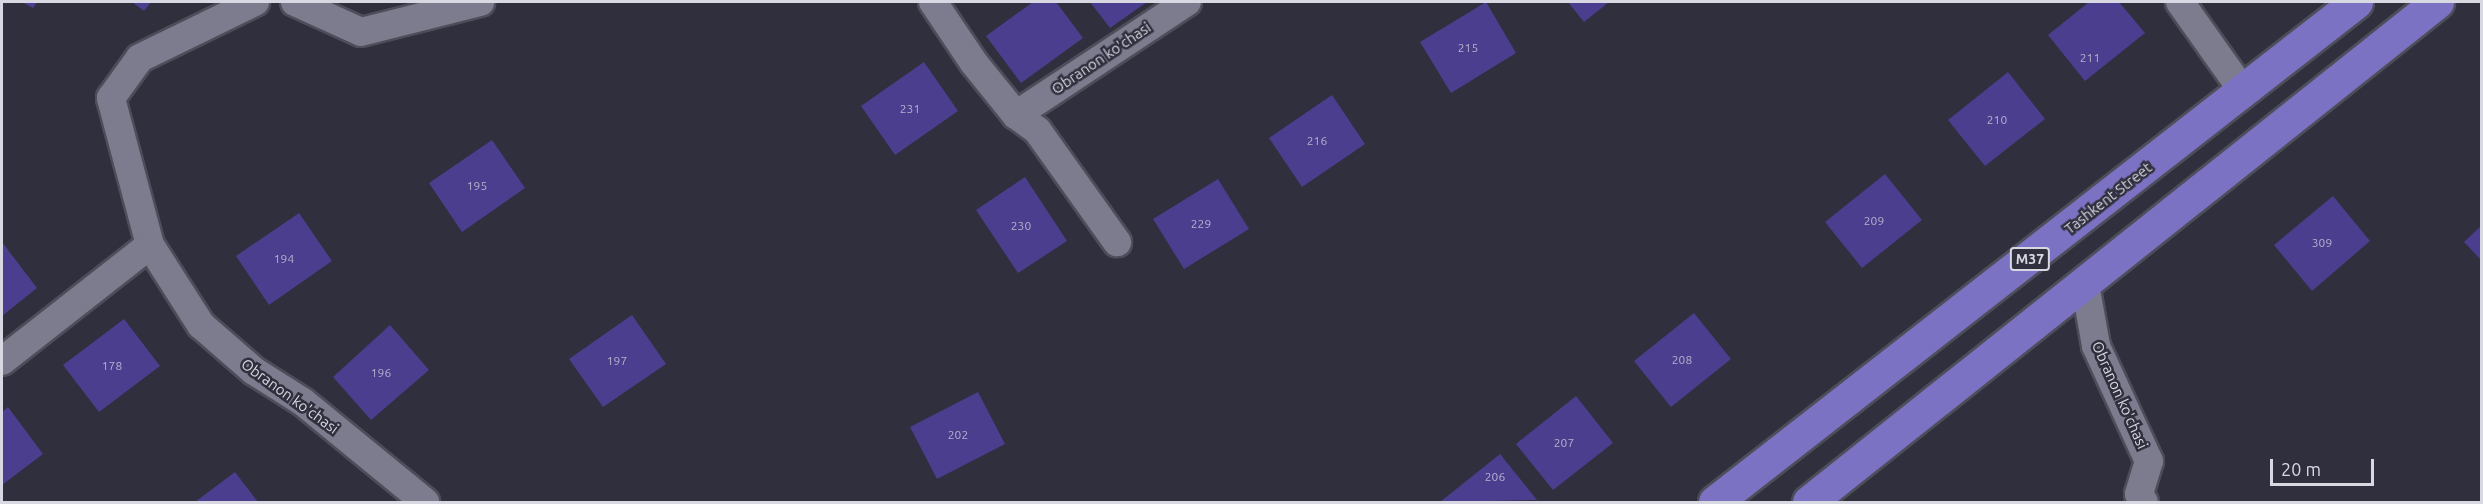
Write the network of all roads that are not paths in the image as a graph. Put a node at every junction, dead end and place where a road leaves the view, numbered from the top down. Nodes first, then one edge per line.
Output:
1 (255, 2) edge
2 (295, 2) edge
3 (480, 2) edge
4 (933, 2) edge
5 (1186, 2) edge
6 (2180, 2) edge
7 (2356, 2) edge
8 (2437, 2) edge
9 (2243, 92) junction
10 (1016, 115) junction
11 (1117, 242) dead end
12 (150, 245) junction
13 (2085, 284) junction
14 (2, 361) edge
15 (425, 502) edge
16 (1715, 502) edge
17 (1809, 502) edge
18 (2144, 502) edge

1 - 12 street, Obranon ko'chasi
2 - 3 street
4 - 10 street
5 - 10 street, Obranon ko'chasi
6 - 9 street
7 - 9 highway, Tashkent Street / M37
8 - 13 highway
9 - 16 highway, Tashkent Street / M37
10 - 11 street
12 - 14 street
12 - 15 street, Obranon ko'chasi
13 - 17 highway
13 - 18 street, Obranon ko'chasi

